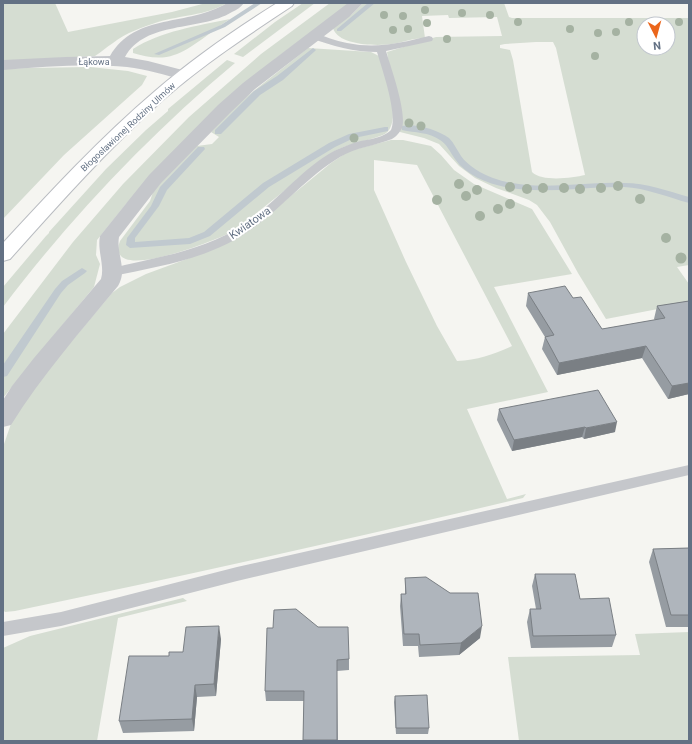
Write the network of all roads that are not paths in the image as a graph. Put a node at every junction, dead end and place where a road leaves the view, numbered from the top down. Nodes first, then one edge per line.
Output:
1 (237, 3) edge
2 (288, 3) edge
3 (356, 3) edge
4 (314, 36) junction
5 (429, 39) dead end
6 (381, 49) junction
7 (114, 62) junction
8 (3, 65) edge
9 (184, 75) junction
10 (3, 254) edge
11 (113, 272) junction
12 (3, 419) edge
13 (689, 470) edge
14 (3, 629) edge

1 - 7 street
2 - 9 main road, Błogosławionej Rodziny Ulmów
3 - 4 street
4 - 6 lane
4 - 11 street
5 - 6 lane
6 - 11 lane, Kwiatowa
7 - 8 street, Łąkowa
7 - 9 street, Łąkowa
9 - 10 main road, Błogosławionej Rodziny Ulmów
11 - 12 street
13 - 14 lane

